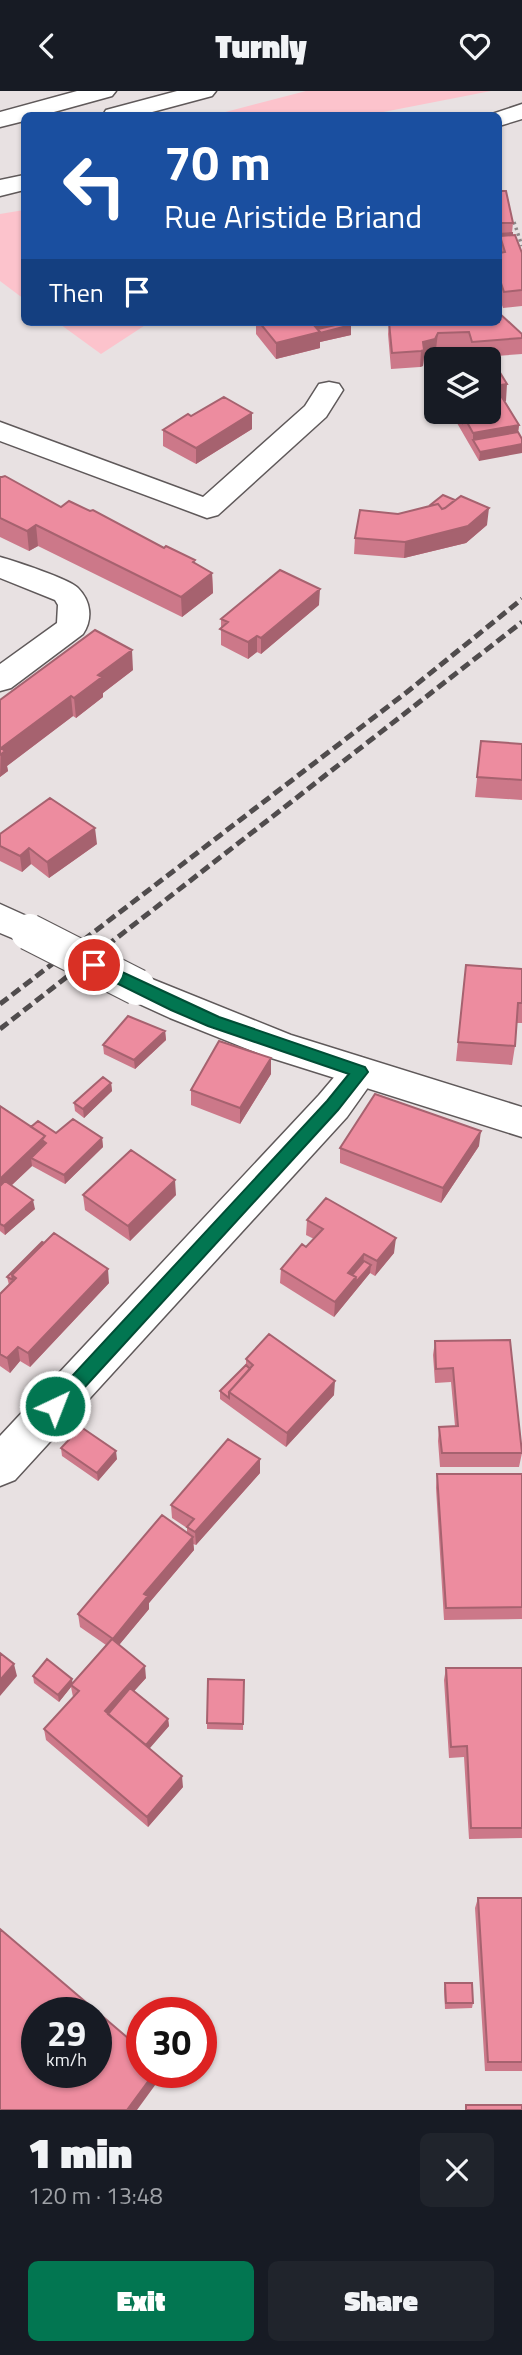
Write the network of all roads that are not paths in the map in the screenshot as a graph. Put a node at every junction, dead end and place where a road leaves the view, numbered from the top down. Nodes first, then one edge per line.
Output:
1 (104, 91) edge
2 (204, 91) edge
3 (522, 111) edge
4 (29, 112) edge
5 (126, 112) edge
6 (21, 114) edge
7 (502, 118) edge
8 (0, 120) edge
9 (21, 184) edge
10 (0, 188) edge
11 (329, 390) dead end
12 (0, 431) edge
13 (0, 567) edge
14 (0, 680) edge
15 (15, 925) edge
16 (360, 1072) junction
17 (522, 1122) edge
18 (0, 1466) edge

1 - 4 main road
2 - 5 main road
3 - 7 main road
6 - 8 main road
9 - 10 main road
11 - 12 main road
13 - 14 main road
15 - 16 main road, bridge
16 - 17 main road
16 - 18 main road

